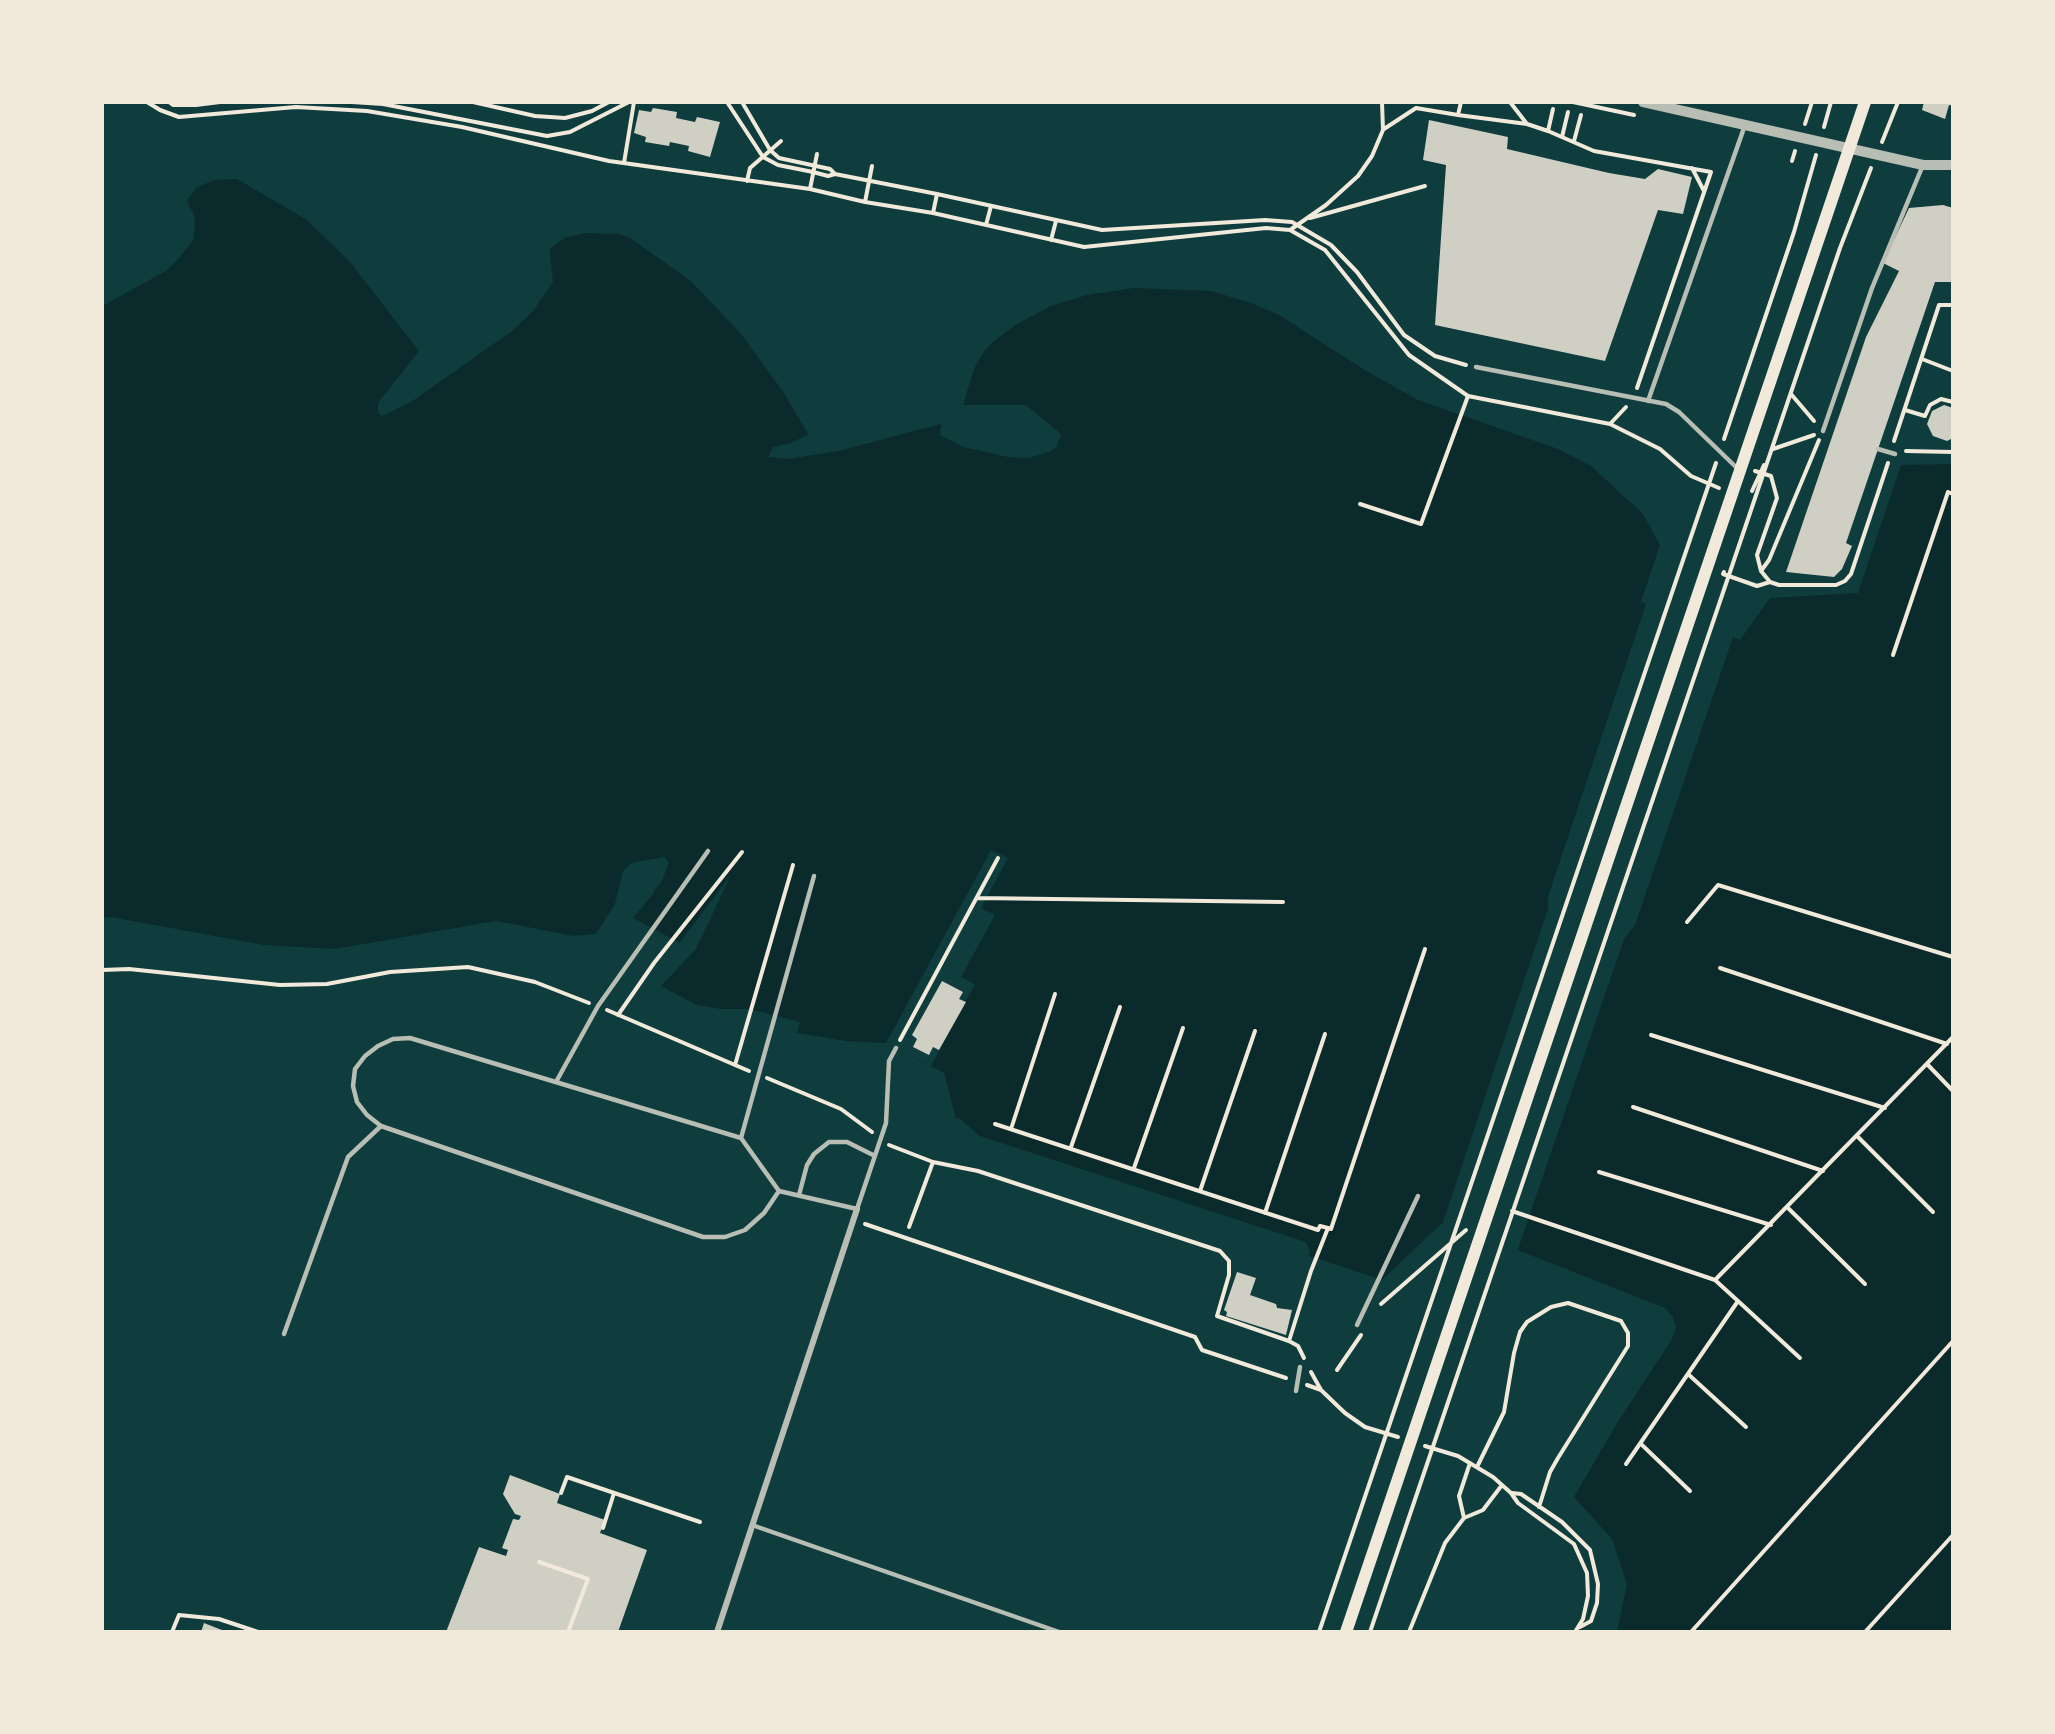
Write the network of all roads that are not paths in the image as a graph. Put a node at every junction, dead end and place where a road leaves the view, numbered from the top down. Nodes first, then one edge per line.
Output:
1 (1643, 102) edge
2 (1865, 102) edge
3 (1745, 125) junction
4 (1923, 165) junction
5 (1953, 165) edge
6 (1476, 368) road end
7 (1648, 401) junction
8 (1823, 431) road end
9 (1878, 449) dead end
10 (1895, 454) road end
11 (1696, 587) dead end
12 (708, 851) dead end
13 (814, 876) dead end
14 (896, 1048) road end
15 (556, 1082) junction
16 (381, 1126) junction
17 (741, 1138) junction
18 (875, 1156) junction
19 (779, 1191) junction
20 (799, 1195) junction
21 (1418, 1196) dead end
22 (857, 1209) junction
23 (1357, 1325) dead end
24 (284, 1334) dead end
25 (1300, 1368) dead end
26 (1296, 1391) dead end
27 (752, 1525) junction
28 (717, 1632) edge
29 (1059, 1632) edge
30 (1346, 1632) edge

1 - 3 street
2 - 30 main road
3 - 4 street
3 - 7 lane
4 - 5 street
4 - 8 lane
6 - 7 lane
7 - 11 lane
9 - 10 lane
12 - 15 lane
13 - 17 lane
14 - 18 lane
15 - 16 lane
15 - 17 lane
16 - 19 lane
16 - 24 lane
17 - 19 lane
18 - 20 lane
18 - 22 lane
19 - 20 lane
20 - 22 lane
21 - 23 lane
22 - 27 street
25 - 26 lane
27 - 28 street
27 - 29 lane

